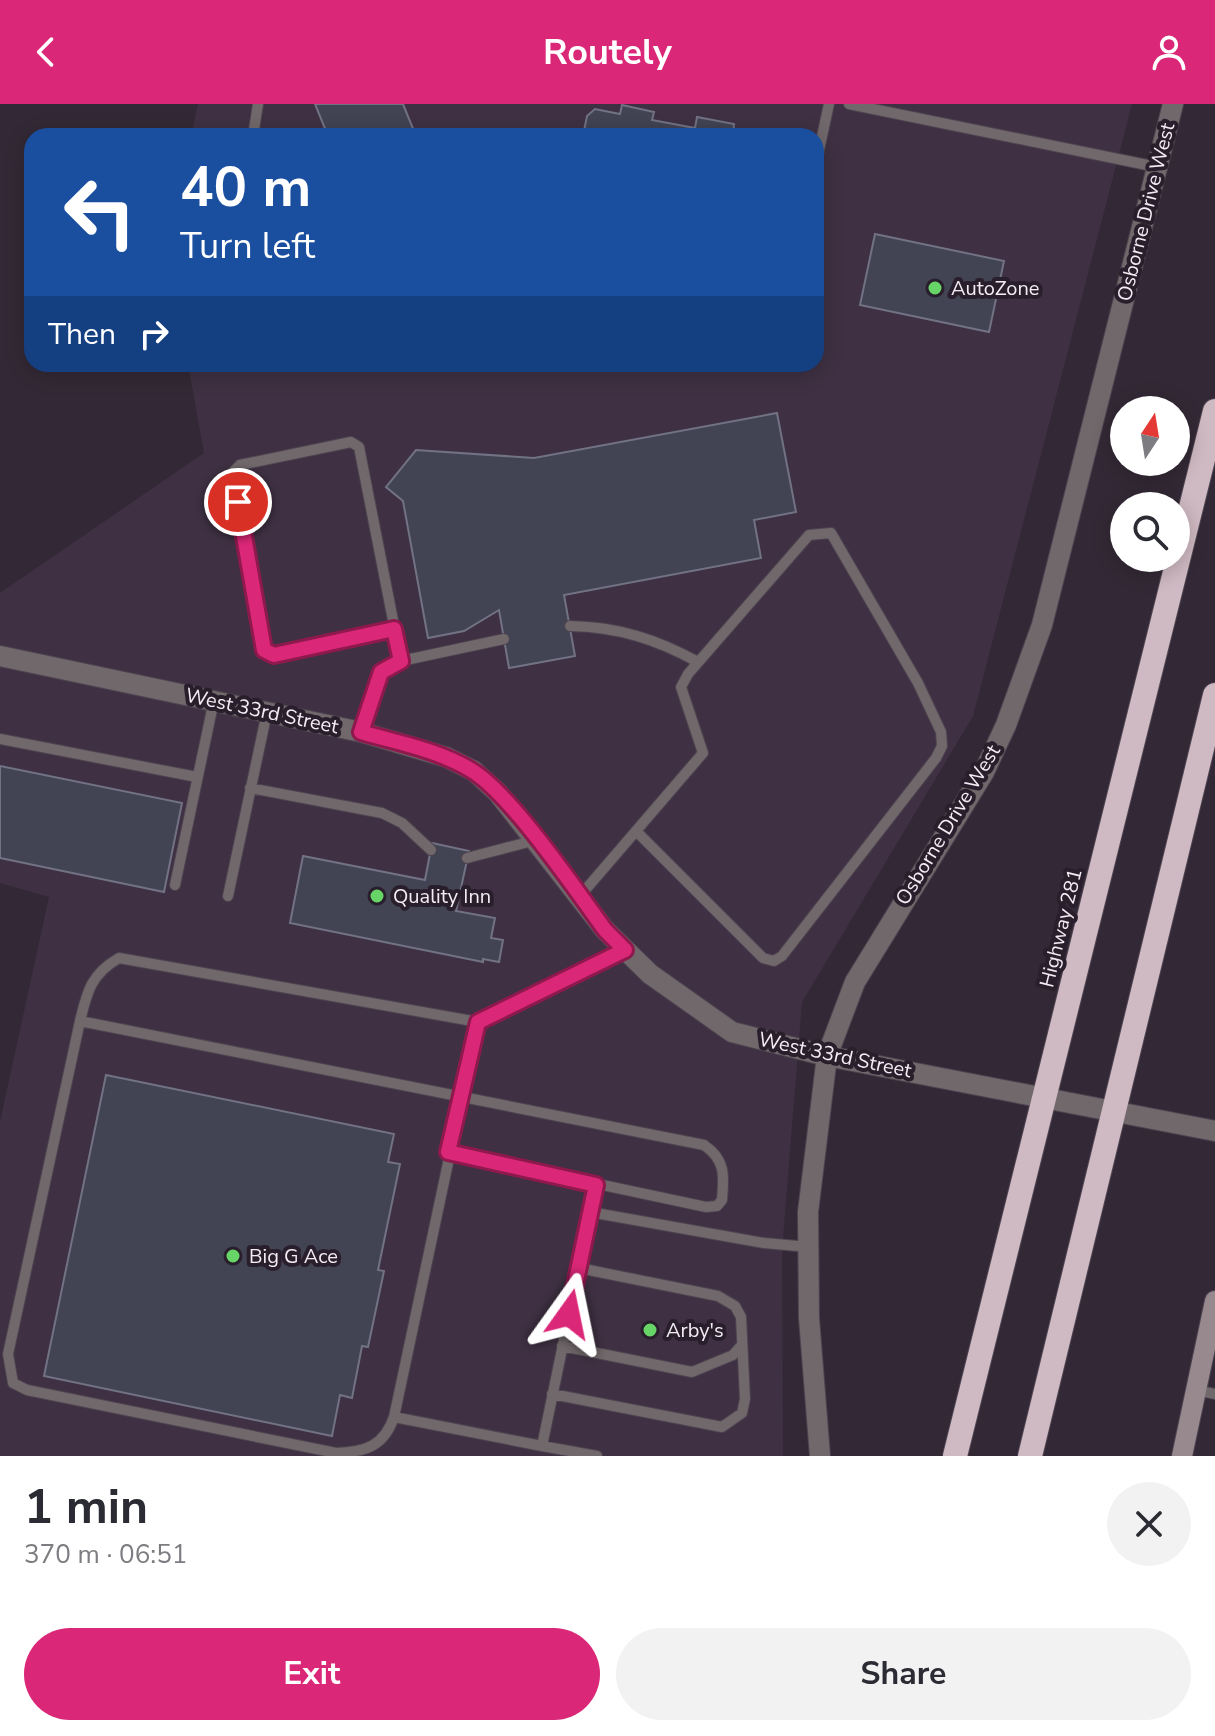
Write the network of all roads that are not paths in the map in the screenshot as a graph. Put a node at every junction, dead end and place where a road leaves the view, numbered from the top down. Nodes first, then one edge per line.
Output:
1 (258, 104) edge
2 (829, 104) edge
3 (849, 104) edge
4 (1173, 104) edge
5 (254, 128) edge
6 (824, 128) edge
7 (1157, 167) junction
8 (1215, 411) edge
9 (570, 626) dead end
10 (394, 629) junction
11 (504, 639) dead end
12 (0, 656) edge
13 (401, 661) junction
14 (698, 662) junction
15 (1215, 695) edge
16 (214, 700) junction
17 (267, 712) junction
18 (361, 732) junction
19 (0, 739) edge
20 (197, 777) junction
21 (250, 788) junction
22 (636, 831) junction
23 (536, 840) junction
24 (431, 850) dead end
25 (467, 858) dead end
26 (175, 885) dead end
27 (228, 896) dead end
28 (580, 896) junction
29 (625, 950) junction
30 (80, 1021) junction
31 (478, 1022) junction
32 (827, 1056) junction
33 (462, 1096) junction
34 (1045, 1096) junction
35 (1114, 1108) junction
36 (1215, 1131) edge
37 (448, 1152) junction
38 (596, 1185) junction
39 (590, 1212) junction
40 (809, 1247) junction
41 (579, 1268) junction
42 (1215, 1301) edge
43 (562, 1346) junction
44 (740, 1347) junction
45 (1206, 1392) edge
46 (552, 1394) junction
47 (394, 1417) junction
48 (542, 1446) junction
49 (597, 1456) edge
50 (820, 1456) edge
51 (955, 1456) edge
52 (1030, 1456) edge
53 (1182, 1456) edge

1 - 5 lane
2 - 6 lane
3 - 7 lane
4 - 7 street, Osborne Drive West
7 - 32 street, Osborne Drive West
8 - 34 highway, Highway 281
9 - 14 lane
10 - 10 lane
10 - 13 lane
11 - 13 lane
12 - 16 street, West 33rd Street
13 - 18 lane
14 - 22 lane
14 - 22 lane
15 - 35 highway
16 - 17 street, West 33rd Street
16 - 20 lane
17 - 18 street, West 33rd Street
17 - 21 lane
18 - 23 street, West 33rd Street
19 - 20 lane
20 - 26 lane
21 - 24 lane
21 - 27 lane
22 - 28 lane
23 - 25 lane
23 - 28 street, West 33rd Street
28 - 29 street, West 33rd Street
29 - 31 lane
29 - 32 street, West 33rd Street
30 - 31 lane
30 - 33 lane
30 - 47 lane
31 - 33 lane
32 - 34 street, West 33rd Street
32 - 40 street, Osborne Drive West
33 - 37 lane
33 - 38 lane
34 - 35 street, West 33rd Street
34 - 51 highway, Highway 281
35 - 36 street, West 33rd Street
35 - 52 highway
37 - 38 lane
37 - 47 lane
38 - 39 lane
39 - 40 lane
39 - 41 lane
40 - 50 street, Osborne Drive West
41 - 43 lane
41 - 44 lane
42 - 45 street
43 - 44 lane
43 - 46 lane
44 - 46 lane
45 - 53 street
46 - 48 lane
47 - 48 lane
48 - 49 lane

